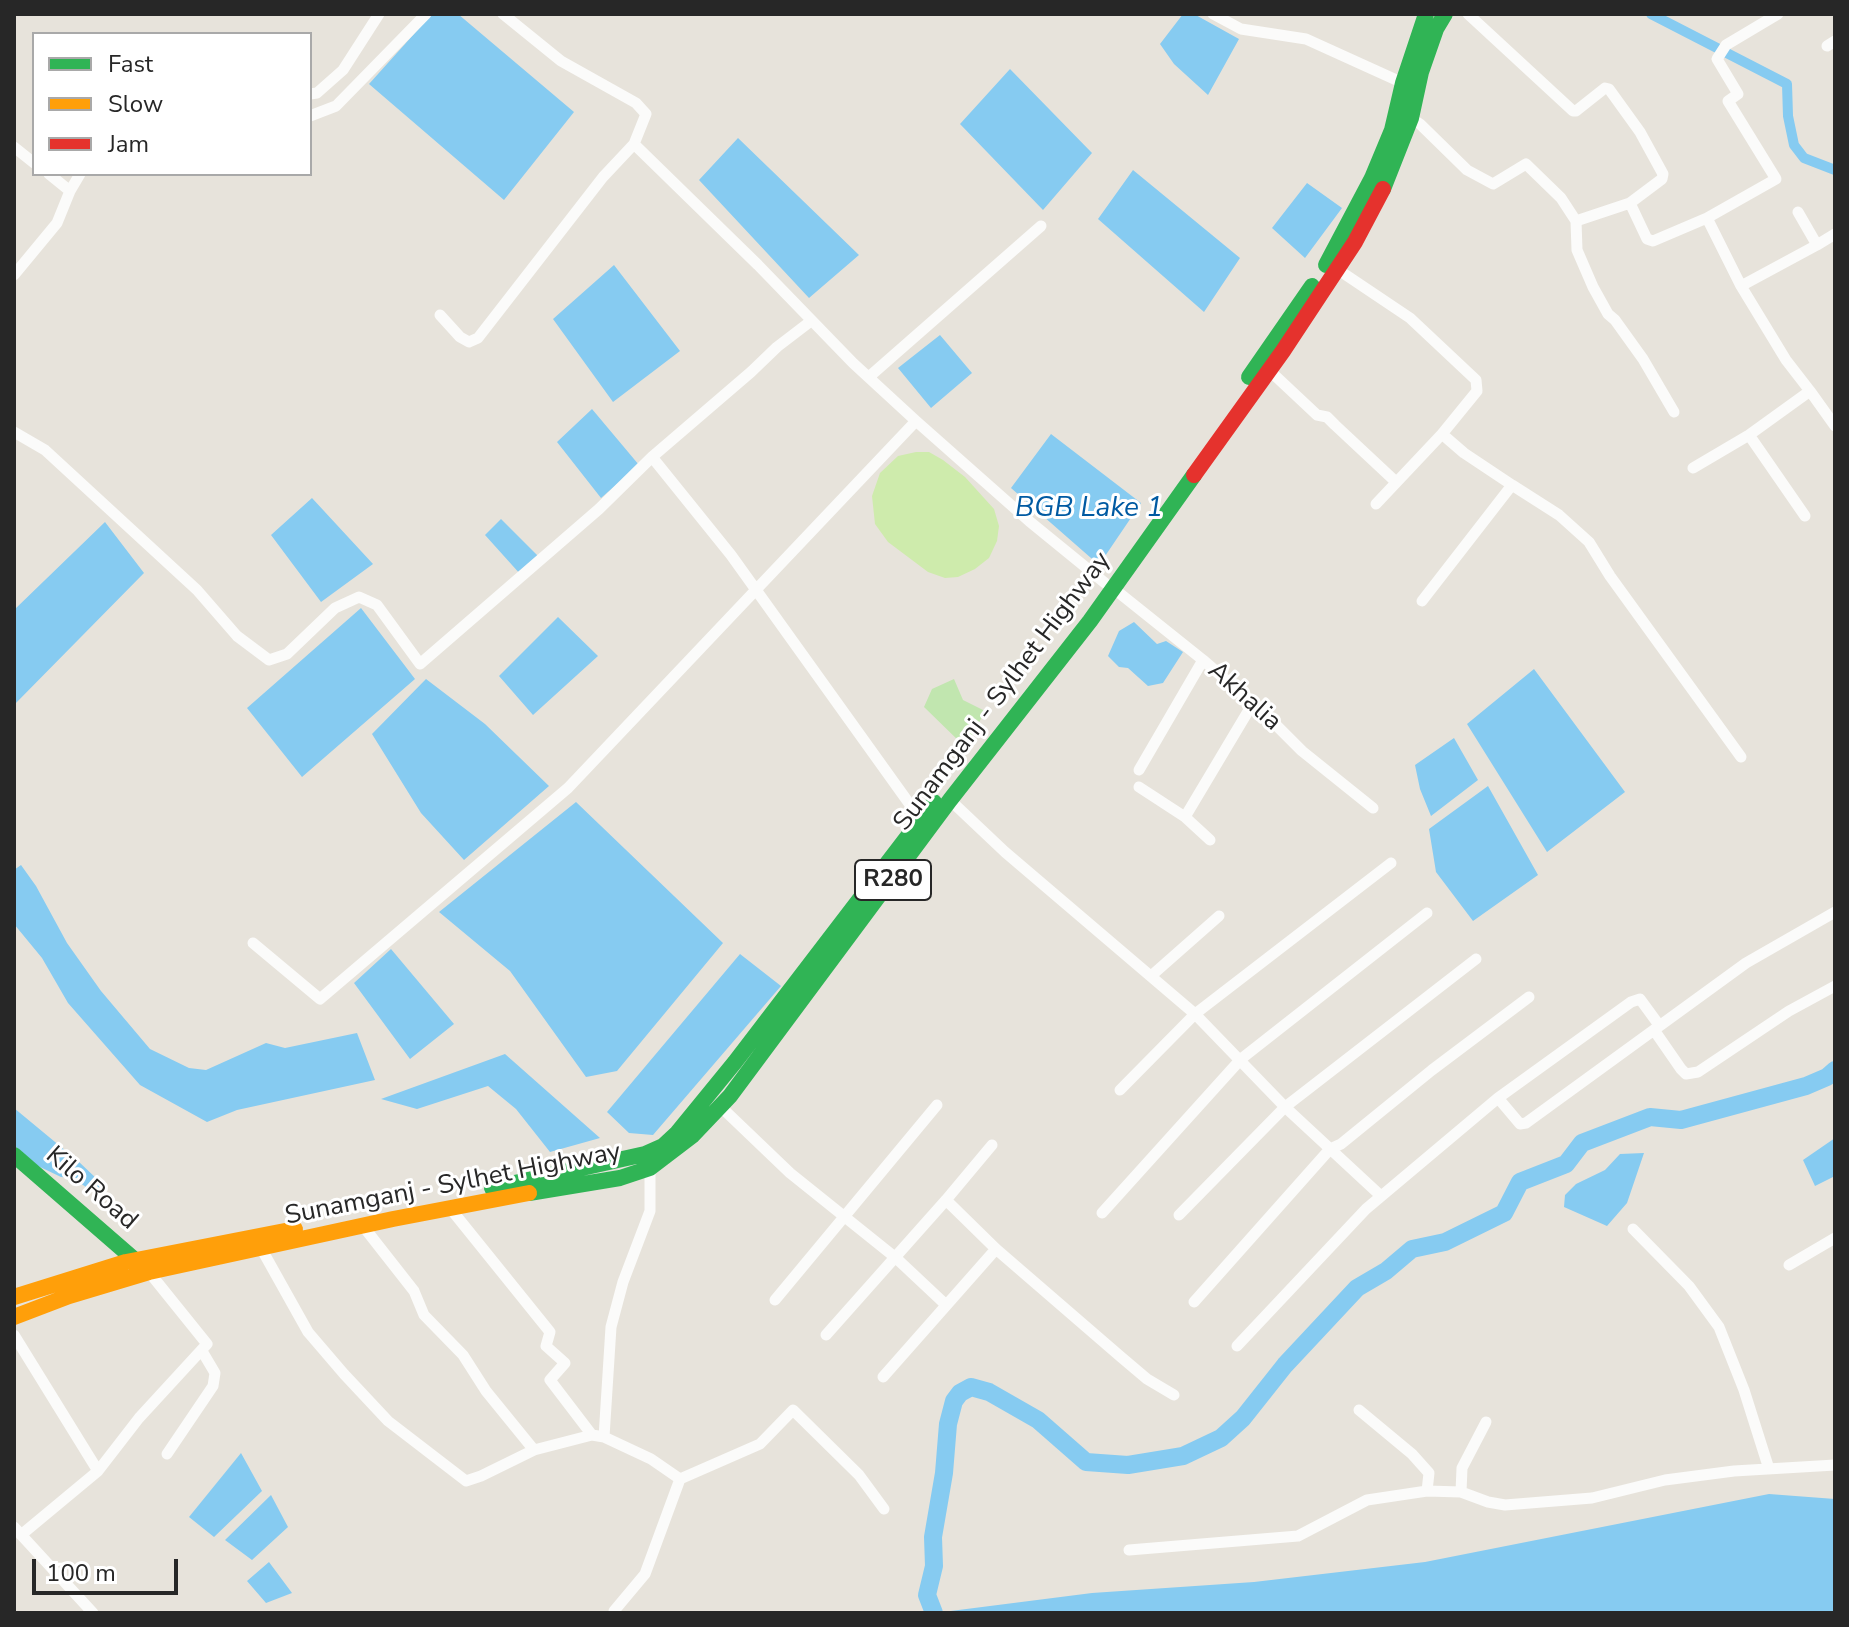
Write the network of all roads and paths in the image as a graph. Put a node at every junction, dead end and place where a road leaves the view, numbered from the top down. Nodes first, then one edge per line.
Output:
1 (379, 14) edge
2 (426, 14) edge
3 (503, 14) edge
4 (1213, 14) edge
5 (1426, 14) edge
6 (1445, 14) edge
7 (1468, 14) edge
8 (1778, 14) edge
9 (1403, 83) junction
10 (312, 94) edge
11 (312, 115) edge
12 (1411, 118) junction
13 (634, 144) junction
14 (14, 147) edge
15 (32, 161) edge
16 (51, 176) edge
17 (79, 176) edge
18 (70, 191) junction
19 (1630, 203) junction
20 (1798, 212) dead end
21 (1707, 218) junction
22 (1576, 221) junction
23 (1041, 226) dead end
24 (1835, 234) edge
25 (1817, 245) junction
26 (1337, 269) junction
27 (14, 275) edge
28 (1741, 286) junction
29 (440, 315) dead end
30 (811, 321) junction
31 (1269, 370) junction
32 (870, 376) junction
33 (1810, 391) junction
34 (1674, 412) dead end
35 (916, 421) junction
36 (1835, 426) edge
37 (14, 432) edge
38 (1442, 434) junction
39 (1749, 435) junction
40 (652, 457) junction
41 (1693, 468) dead end
42 (1396, 482) junction
43 (1512, 485) junction
44 (1376, 504) dead end
45 (1805, 516) dead end
46 (1109, 586) junction
47 (755, 588) junction
48 (1422, 601) dead end
49 (1203, 660) junction
50 (1253, 703) junction
51 (1741, 757) dead end
52 (1139, 770) dead end
53 (1139, 787) dead end
54 (950, 800) junction
55 (1373, 808) dead end
56 (1185, 817) junction
57 (921, 820) junction
58 (1210, 840) dead end
59 (1391, 863) dead end
60 (1835, 912) edge
61 (1427, 913) dead end
62 (1219, 916) dead end
63 (253, 943) dead end
64 (1476, 959) dead end
65 (1151, 976) junction
66 (1835, 986) edge
67 (1529, 997) dead end
68 (1195, 1014) junction
69 (1656, 1028) junction
70 (1241, 1059) junction
71 (1120, 1090) dead end
72 (1498, 1098) junction
73 (937, 1105) dead end
74 (720, 1106) junction
75 (1285, 1107) junction
76 (992, 1145) dead end
77 (1330, 1149) junction
78 (14, 1155) edge
79 (14, 1164) edge
80 (650, 1168) junction
81 (1381, 1196) junction
82 (946, 1200) junction
83 (450, 1208) junction
84 (1102, 1213) dead end
85 (1179, 1215) dead end
86 (846, 1216) junction
87 (363, 1226) junction
88 (1633, 1229) dead end
89 (1835, 1238) edge
90 (261, 1248) junction
91 (996, 1249) junction
92 (896, 1258) junction
93 (131, 1262) junction
94 (1789, 1265) dead end
95 (149, 1272) junction
96 (14, 1297) edge
97 (775, 1300) dead end
98 (1194, 1302) dead end
99 (945, 1304) junction
100 (14, 1317) edge
101 (14, 1335) edge
102 (826, 1335) dead end
103 (1237, 1346) dead end
104 (202, 1351) junction
105 (883, 1377) dead end
106 (1174, 1395) dead end
107 (1359, 1410) dead end
108 (1486, 1422) dead end
109 (598, 1436) junction
110 (534, 1450) junction
111 (167, 1454) dead end
112 (1835, 1465) edge
113 (1769, 1469) junction
114 (98, 1471) junction
115 (680, 1479) junction
116 (1427, 1491) junction
117 (1461, 1492) junction
118 (884, 1509) dead end
119 (18, 1531) edge
120 (1129, 1550) dead end
121 (614, 1611) dead end
122 (93, 1613) edge

1 - 10 street
2 - 11 street
3 - 13 street
4 - 9 street
5 - 9 main road, Sunamganj - Sylhet Highway / R280
6 - 12 main road, Sunamganj - Sylhet Highway / R280
7 - 19 street
8 - 21 street
9 - 46 main road, Sunamganj - Sylhet Highway / R280
12 - 22 street
12 - 26 main road, Sunamganj - Sylhet Highway / R280
13 - 29 street
13 - 30 street, Akhalia
14 - 15 street
16 - 18 street
17 - 18 street
18 - 27 street
19 - 21 street
19 - 22 street
20 - 25 street
21 - 28 street
22 - 34 street
23 - 32 street
24 - 25 street
25 - 28 street
26 - 31 main road, Sunamganj - Sylhet Highway / R280
26 - 38 street
28 - 33 street
30 - 32 street, Akhalia
30 - 40 street
31 - 42 street
31 - 46 main road, Sunamganj - Sylhet Highway / R280
32 - 35 street, Akhalia
33 - 36 street
33 - 39 street
35 - 46 street, Akhalia
35 - 47 street
37 - 40 street
38 - 42 street
38 - 43 street
39 - 41 street
39 - 45 street
40 - 47 street
42 - 44 street
43 - 48 street
43 - 51 street
46 - 49 street, Akhalia
46 - 54 main road, Sunamganj - Sylhet Highway / R280
46 - 57 main road, Sunamganj - Sylhet Highway / R280
47 - 57 street
47 - 63 street
49 - 50 street, Akhalia
49 - 52 street
50 - 55 street, Akhalia
50 - 56 street
53 - 56 street
54 - 65 street
54 - 74 main road, Sunamganj - Sylhet Highway / R280
56 - 58 street
57 - 93 main road, Sunamganj - Sylhet Highway / R280
59 - 68 street
60 - 69 street
61 - 70 street
62 - 65 street
64 - 75 street
65 - 68 street
66 - 69 street
67 - 77 street
68 - 70 street
68 - 71 street
69 - 72 street
69 - 72 street
70 - 75 street
70 - 84 street
72 - 81 street
73 - 86 street
74 - 80 main road, Sunamganj - Sylhet Highway / R280
74 - 86 street
75 - 77 street
75 - 85 street
76 - 82 street
77 - 81 street
77 - 98 street
78 - 93 main road, Kilo Road
79 - 93 main road, Kilo Road
80 - 83 main road, Sunamganj - Sylhet Highway / R280
80 - 109 street
81 - 103 street
82 - 91 street
82 - 92 street
83 - 87 main road, Sunamganj - Sylhet Highway / R280
83 - 109 street
86 - 92 street
86 - 97 street
87 - 90 main road, Sunamganj - Sylhet Highway / R280
87 - 110 street
88 - 113 street
89 - 94 street
90 - 95 main road, Sunamganj - Sylhet Highway / R280
90 - 110 street
91 - 99 street
91 - 106 street
92 - 99 street
92 - 102 street
93 - 96 main road, Sunamganj - Sylhet Highway / R280
95 - 100 main road, Sunamganj - Sylhet Highway / R280
95 - 104 street
99 - 105 street
101 - 114 street
104 - 111 street
104 - 114 street
107 - 116 street
108 - 117 street
109 - 110 street
109 - 115 street
112 - 113 street
113 - 117 street
114 - 119 street
115 - 118 street
115 - 121 street
116 - 117 street
116 - 120 street
119 - 122 street

